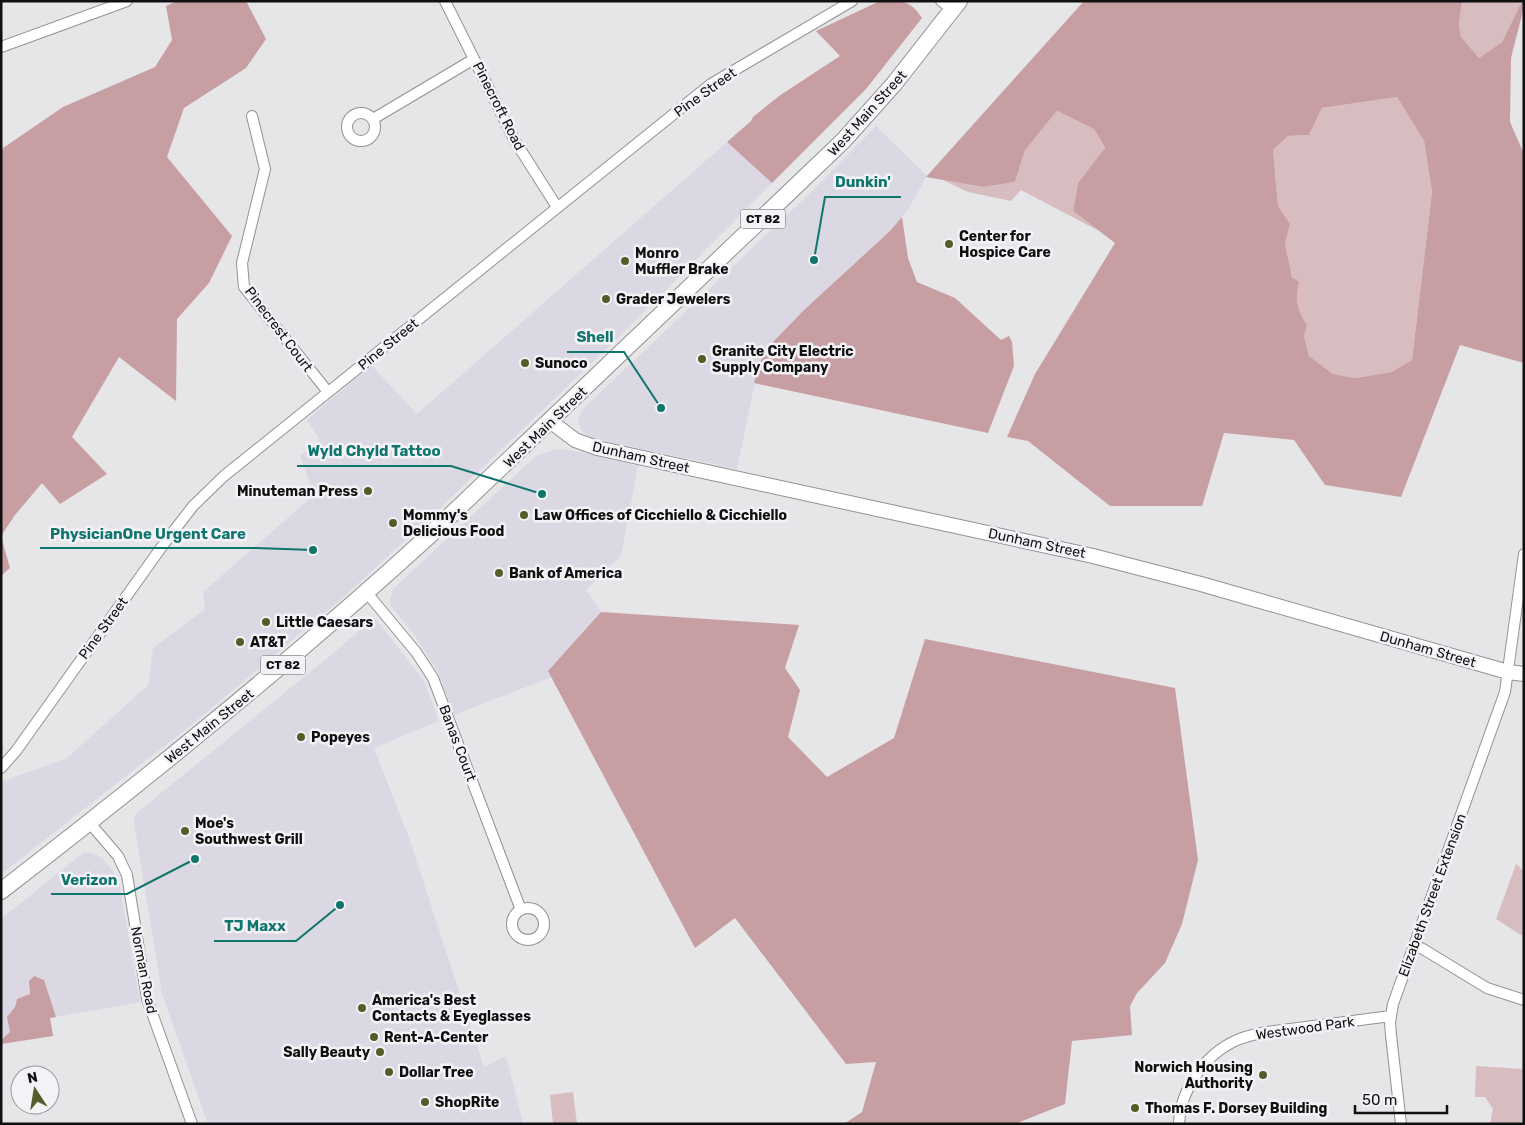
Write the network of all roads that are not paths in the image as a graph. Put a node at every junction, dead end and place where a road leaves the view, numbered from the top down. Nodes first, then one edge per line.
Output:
1 (126, 1) edge
2 (445, 1) edge
3 (852, 1) edge
4 (951, 4) edge
5 (1, 47) edge
6 (474, 59) junction
7 (252, 116) dead end
8 (373, 119) dead end
9 (557, 207) junction
10 (328, 392) junction
11 (550, 421) junction
12 (1524, 554) edge
13 (367, 593) junction
14 (1508, 672) junction
15 (1524, 674) edge
16 (1, 768) edge
17 (90, 822) junction
18 (1, 891) edge
19 (522, 910) dead end
20 (1414, 945) junction
21 (1524, 1000) edge
22 (1391, 1016) junction
23 (192, 1124) edge
24 (1180, 1124) edge
25 (1401, 1124) edge

1 - 5 street
2 - 6 street, Pinecroft Road
3 - 9 street, Pine Street
4 - 11 main road, West Main Street / CT 82
6 - 8 street
6 - 9 street, Pinecroft Road
7 - 10 street, Pinecrest Court
9 - 10 street, Pine Street
10 - 16 street, Pine Street
11 - 13 main road, West Main Street / CT 82
11 - 14 street, Dunham Street
12 - 14 street, Elizabeth Street Extension
13 - 17 main road, West Main Street / CT 82
13 - 19 street, Banas Court
14 - 15 street, Dunham Street
14 - 20 street, Elizabeth Street Extension
17 - 18 main road, West Main Street / CT 82
17 - 23 street, Norman Road
20 - 21 street
20 - 22 street, Elizabeth Street Extension
22 - 24 street, Westwood Park
22 - 25 street, Elizabeth Street Extension

